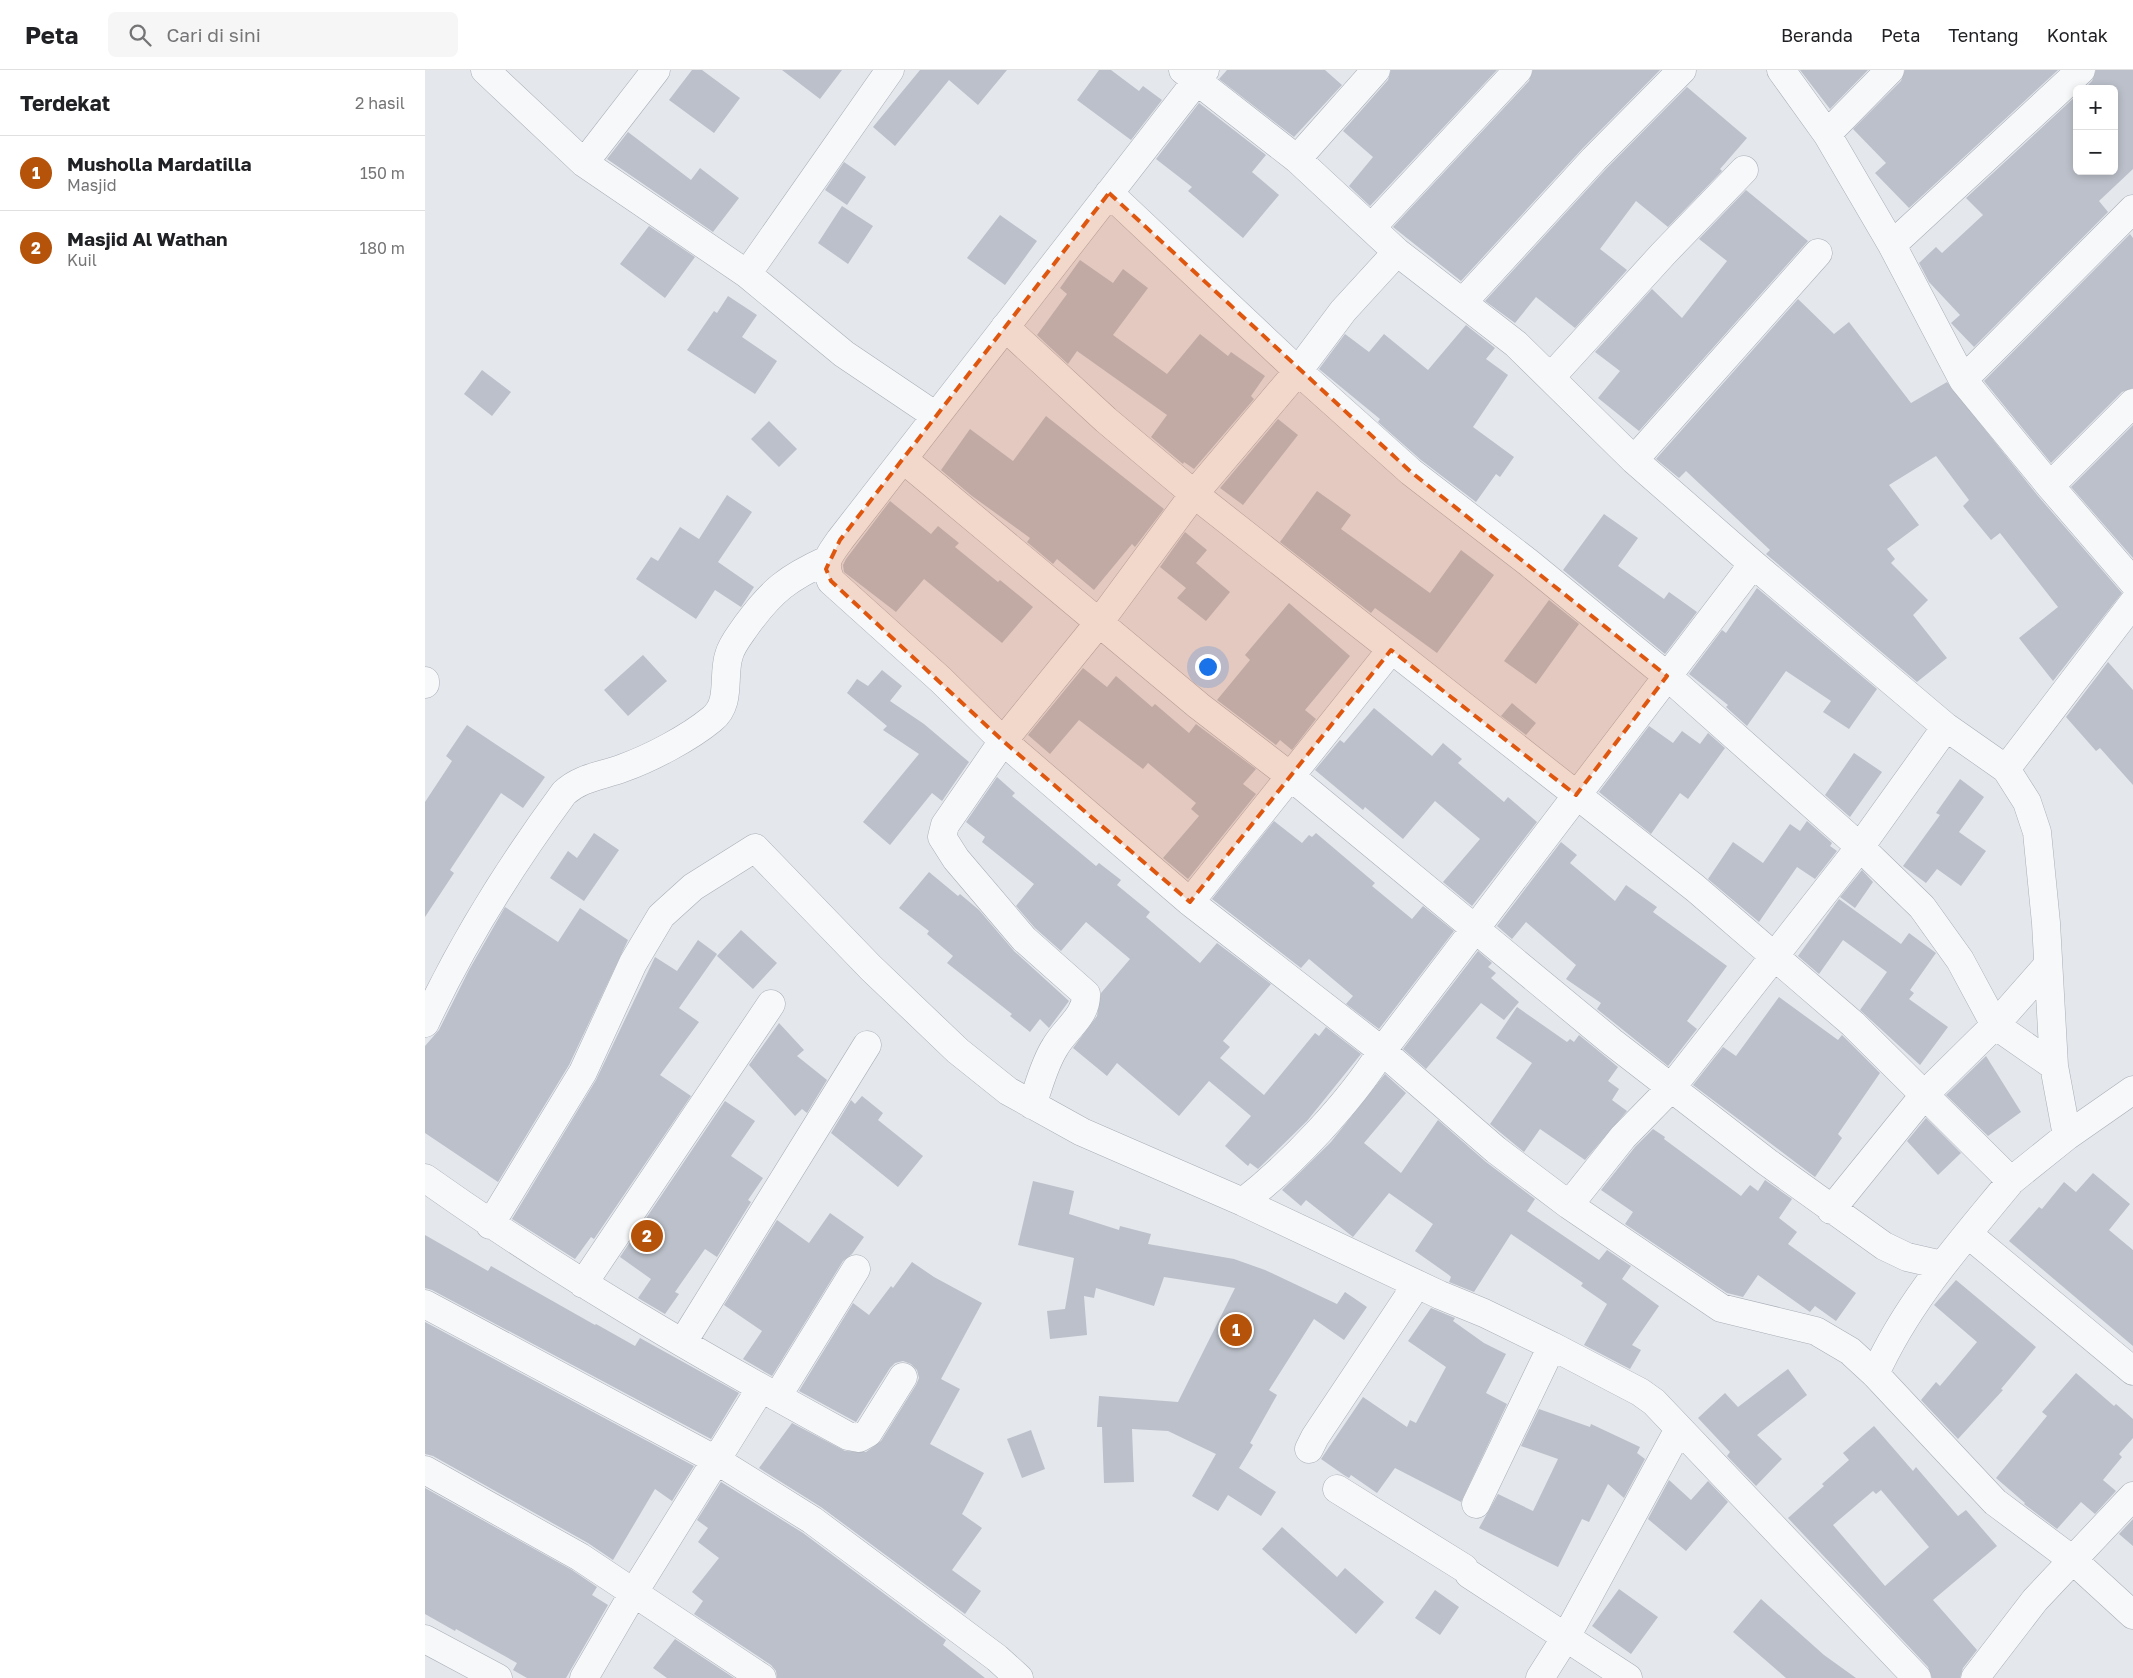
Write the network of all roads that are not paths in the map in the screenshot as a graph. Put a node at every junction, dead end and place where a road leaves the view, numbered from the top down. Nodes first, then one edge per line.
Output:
1 (485, 70) edge
2 (656, 70) edge
3 (890, 70) edge
4 (1376, 70) edge
5 (1519, 70) edge
6 (1682, 70) edge
7 (1781, 70) edge
8 (1890, 70) edge
9 (2081, 70) edge
10 (1195, 73) edge
11 (1827, 134) junction
12 (1297, 159) junction
13 (584, 163) junction
14 (1744, 170) dead end
15 (1109, 193) junction
16 (2133, 209) edge
17 (1372, 227) junction
18 (1892, 245) junction
19 (1397, 252) junction
20 (1818, 253) dead end
21 (747, 274) junction
22 (1463, 302) junction
23 (1005, 327) junction
24 (1298, 371) junction
25 (1551, 377) junction
26 (1963, 380) junction
27 (2133, 403) edge
28 (936, 416) junction
29 (903, 459) junction
30 (1633, 460) junction
31 (2050, 486) junction
32 (1193, 494) junction
33 (827, 560) junction
34 (1753, 564) junction
35 (2133, 582) edge
36 (2133, 603) edge
37 (1098, 624) junction
38 (1391, 650) junction
39 (1667, 676) junction
40 (1946, 727) junction
41 (1003, 741) junction
42 (2006, 768) junction
43 (1290, 776) junction
44 (1577, 795) junction
45 (1859, 847) junction
46 (1190, 902) junction
47 (1475, 929) junction
48 (1775, 956) junction
49 (2047, 966) junction
50 (771, 1004) dead end
51 (425, 1023) edge
52 (1995, 1025) junction
53 (867, 1045) dead end
54 (1382, 1051) junction
55 (2054, 1066) junction
56 (1671, 1088) junction
57 (2133, 1090) edge
58 (1925, 1094) junction
59 (1032, 1105) junction
60 (2067, 1136) junction
61 (425, 1178) edge
62 (2011, 1181) junction
63 (1243, 1202) junction
64 (1569, 1205) junction
65 (1831, 1210) junction
66 (490, 1225) junction
67 (1968, 1234) junction
68 (1942, 1265) junction
69 (857, 1269) dead end
70 (583, 1284) junction
71 (1417, 1284) junction
72 (425, 1304) edge
73 (683, 1342) junction
74 (1552, 1346) junction
75 (2133, 1371) edge
76 (1875, 1374) junction
77 (903, 1377) dead end
78 (769, 1392) junction
79 (1679, 1429) junction
80 (1309, 1449) dead end
81 (716, 1460) junction
82 (425, 1470) edge
83 (1337, 1489) dead end
84 (2133, 1496) edge
85 (1476, 1504) dead end
86 (2074, 1561) junction
87 (634, 1592) junction
88 (2133, 1615) edge
89 (1566, 1637) junction
90 (425, 1639) edge
91 (499, 1678) edge
92 (584, 1678) edge
93 (762, 1678) edge
94 (1019, 1678) edge
95 (1540, 1678) edge
96 (1628, 1678) edge
97 (1917, 1678) edge
98 (1975, 1678) edge

1 - 13 street
2 - 13 street
3 - 21 street
4 - 12 street
5 - 17 street
6 - 22 street
7 - 11 street
8 - 11 street
9 - 18 street
10 - 12 street
10 - 15 street
11 - 18 street
12 - 17 street
13 - 21 street
14 - 25 street
15 - 23 street
15 - 24 street
16 - 26 street
17 - 19 street
18 - 26 street
19 - 22 street
19 - 24 street
20 - 30 street
21 - 28 street
22 - 25 street
23 - 28 street
23 - 32 street
24 - 32 street
24 - 39 street
25 - 30 street
26 - 31 street
27 - 31 street
28 - 29 street
29 - 33 street
29 - 37 street
30 - 34 street
31 - 35 street
32 - 37 street
32 - 38 street
33 - 41 street
33 - 51 street
34 - 39 street
34 - 40 street
36 - 42 street
37 - 41 street
37 - 43 street
38 - 43 street
38 - 44 street
39 - 44 street
39 - 45 street
40 - 42 street
40 - 45 street
41 - 46 street
41 - 59 street
42 - 49 street
43 - 46 street
43 - 47 street
44 - 47 street
44 - 48 street
45 - 48 street
45 - 52 street
46 - 54 street
47 - 54 street
47 - 56 street
48 - 56 street
48 - 58 street
49 - 52 street
49 - 55 street
50 - 70 street
52 - 55 street
52 - 58 street
53 - 73 street
54 - 63 street
54 - 64 street
55 - 60 street
56 - 64 street
56 - 65 street
57 - 60 street
58 - 62 street
58 - 65 street
59 - 63 street
59 - 66 street
60 - 62 street
61 - 66 street
62 - 67 street
63 - 71 street
64 - 76 street
65 - 68 street
66 - 70 street
67 - 68 street
67 - 75 street
68 - 76 street
69 - 78 street
70 - 73 street
71 - 74 street
71 - 80 street
72 - 81 street
73 - 78 street
74 - 79 street
74 - 85 street
76 - 86 street
77 - 78 street
78 - 81 street
79 - 89 street
79 - 97 street
81 - 87 street
81 - 94 street
82 - 87 street
83 - 89 street
84 - 86 street
86 - 88 street
86 - 98 street
87 - 92 street
87 - 93 street
89 - 95 street
89 - 96 street
90 - 91 street

